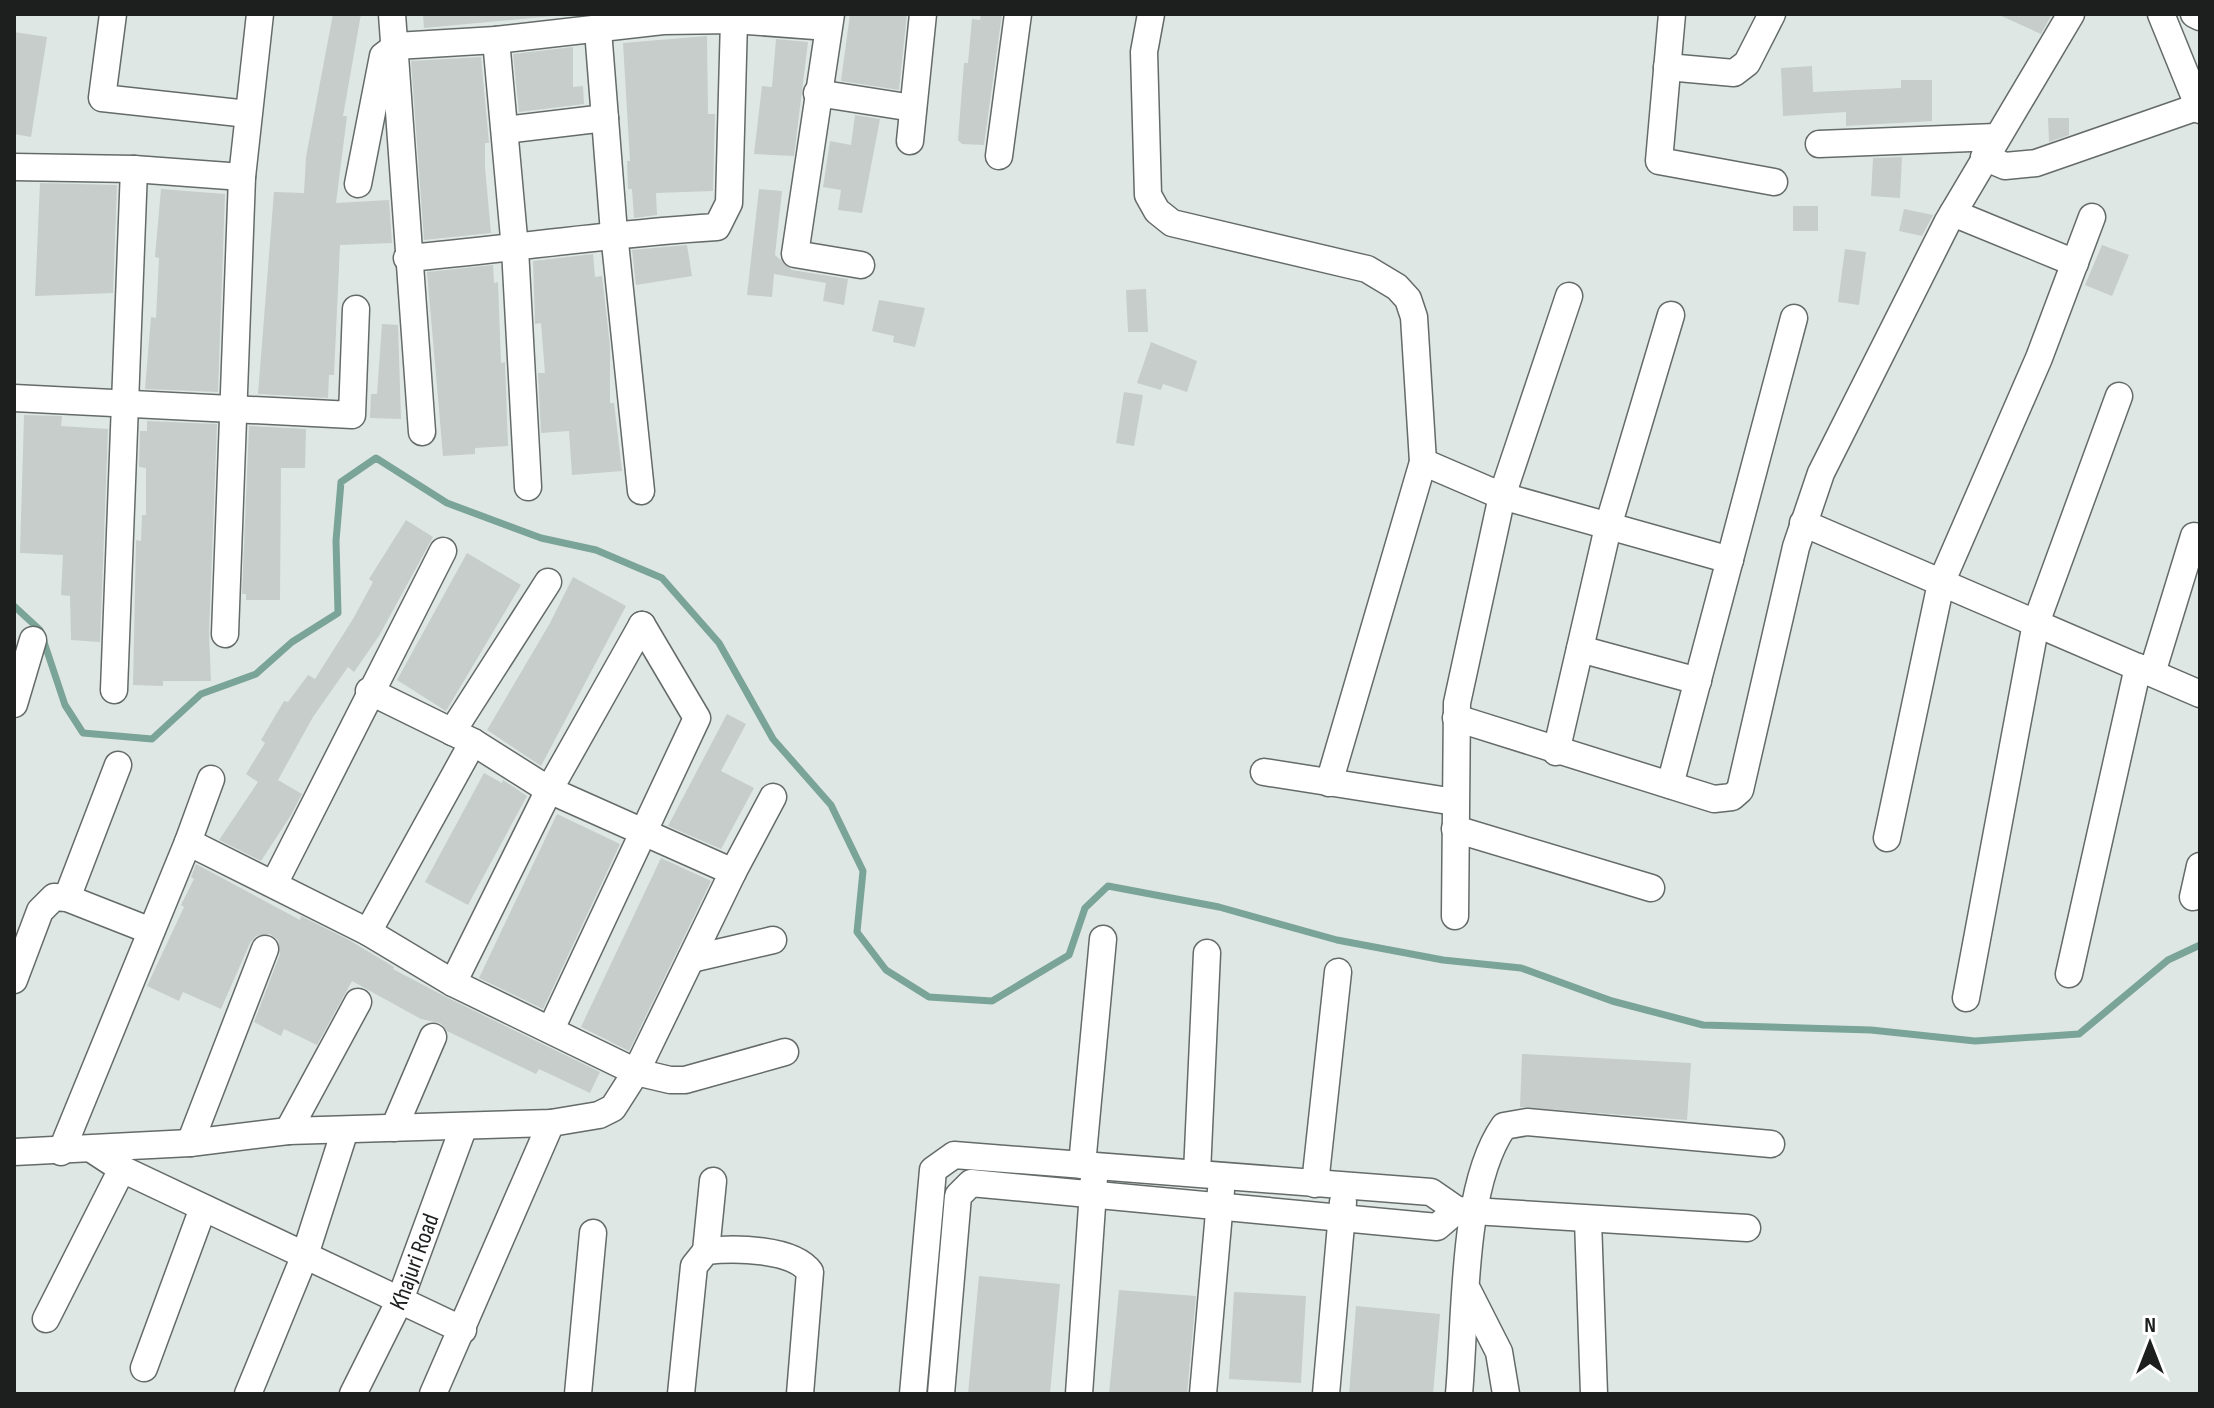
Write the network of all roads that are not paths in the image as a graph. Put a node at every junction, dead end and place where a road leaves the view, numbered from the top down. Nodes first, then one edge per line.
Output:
1 (113, 14) edge
2 (260, 14) edge
3 (392, 14) edge
4 (923, 14) edge
5 (1018, 14) edge
6 (1151, 14) edge
7 (1672, 14) edge
8 (1772, 14) edge
9 (2071, 14) edge
10 (2161, 14) edge
11 (2194, 14) edge
12 (2200, 17) edge
13 (663, 18) edge
14 (734, 20) junction
15 (830, 21) edge
16 (598, 30) junction
17 (496, 40) junction
18 (396, 46) junction
19 (1667, 67) junction
20 (817, 93) junction
21 (913, 108) junction
22 (2199, 108) edge
23 (248, 114) junction
24 (605, 118) junction
25 (505, 130) junction
26 (910, 141) dead end
27 (1819, 144) dead end
28 (1990, 147) junction
29 (999, 156) dead end
30 (14, 167) edge
31 (134, 169) junction
32 (242, 177) junction
33 (1774, 182) dead end
34 (358, 184) dead end
35 (1953, 213) junction
36 (2092, 217) dead end
37 (614, 233) junction
38 (515, 249) junction
39 (407, 258) junction
40 (2075, 263) junction
41 (861, 265) dead end
42 (1569, 296) dead end
43 (356, 309) dead end
44 (1671, 315) dead end
45 (1794, 318) dead end
46 (2119, 396) dead end
47 (14, 398) edge
48 (127, 404) junction
49 (232, 408) junction
50 (422, 432) dead end
51 (1423, 462) junction
52 (528, 487) dead end
53 (641, 491) dead end
54 (1502, 496) junction
55 (1609, 523) junction
56 (1803, 523) junction
57 (2194, 536) dead end
58 (443, 551) dead end
59 (1730, 560) junction
60 (548, 582) dead end
61 (1941, 583) junction
62 (2036, 623) junction
63 (225, 634) dead end
64 (33, 640) dead end
65 (1580, 649) junction
66 (2145, 670) junction
67 (1698, 681) junction
68 (114, 690) dead end
69 (369, 691) junction
70 (2200, 694) edge
71 (14, 704) edge
72 (1456, 718) junction
73 (463, 737) junction
74 (1556, 752) junction
75 (118, 765) dead end
76 (1264, 772) dead end
77 (211, 779) dead end
78 (1329, 783) junction
79 (1670, 785) junction
80 (549, 790) junction
81 (773, 797) dead end
82 (1455, 802) junction
83 (1455, 829) junction
84 (643, 832) junction
85 (1887, 838) dead end
86 (188, 842) junction
87 (2200, 866) edge
88 (733, 872) junction
89 (274, 884) junction
90 (1651, 888) dead end
91 (2193, 897) dead end
92 (67, 898) junction
93 (1455, 916) dead end
94 (151, 931) junction
95 (368, 932) junction
96 (1103, 939) dead end
97 (773, 940) dead end
98 (265, 949) dead end
99 (1207, 953) dead end
100 (691, 959) junction
101 (1338, 972) dead end
102 (2069, 974) dead end
103 (14, 980) edge
104 (453, 983) junction
105 (1966, 998) dead end
106 (358, 1002) dead end
107 (551, 1029) junction
108 (433, 1037) dead end
109 (785, 1052) dead end
110 (636, 1072) junction
111 (551, 1123) junction
112 (464, 1126) junction
113 (394, 1128) junction
114 (345, 1130) junction
115 (288, 1131) junction
116 (190, 1143) junction
117 (1771, 1144) dead end
118 (93, 1150) junction
119 (14, 1152) edge
120 (61, 1152) junction
121 (942, 1161) junction
122 (1088, 1165) junction
123 (122, 1169) junction
124 (1210, 1174) junction
125 (713, 1181) dead end
126 (1315, 1184) junction
127 (1344, 1187) junction
128 (962, 1188) junction
129 (1091, 1195) junction
130 (1220, 1206) junction
131 (203, 1208) junction
132 (1465, 1210) junction
133 (1342, 1220) junction
134 (1588, 1220) junction
135 (1747, 1228) dead end
136 (593, 1233) dead end
137 (706, 1251) junction
138 (305, 1255) junction
139 (1468, 1291) junction
140 (400, 1300) junction
141 (46, 1319) dead end
142 (463, 1330) junction
143 (144, 1368) dead end
144 (248, 1394) edge
145 (353, 1394) edge
146 (433, 1394) edge
147 (578, 1394) edge
148 (681, 1394) edge
149 (800, 1394) edge
150 (913, 1394) edge
151 (941, 1394) edge
152 (1079, 1394) edge
153 (1203, 1394) edge
154 (1326, 1394) edge
155 (1459, 1394) edge
156 (1506, 1394) edge
157 (1594, 1394) edge

1 - 23 street
2 - 23 street
3 - 18 street
4 - 21 street
5 - 29 street
6 - 51 street
7 - 19 street
8 - 19 street
9 - 28 street
10 - 22 street
11 - 12 street
13 - 14 street
13 - 16 street
14 - 15 street
14 - 37 street
15 - 20 street
16 - 17 street
16 - 24 street
17 - 18 street
17 - 25 street
18 - 34 street
18 - 39 street
19 - 33 street
20 - 21 street
20 - 41 street
21 - 26 street
22 - 28 street
23 - 32 street
24 - 25 street
24 - 37 street
25 - 38 street
27 - 28 street
28 - 35 street
30 - 31 street
31 - 32 street
31 - 48 street
32 - 49 street
35 - 40 street
35 - 56 street
36 - 40 street
37 - 38 street
37 - 53 street
38 - 39 street
38 - 52 street
39 - 50 street
40 - 61 street
42 - 54 street
43 - 49 street
44 - 55 street
45 - 59 street
46 - 62 street
47 - 48 street
48 - 49 street
48 - 68 street
49 - 63 street
51 - 54 street
51 - 78 street
54 - 55 street
54 - 72 street
55 - 59 street
55 - 65 street
56 - 61 street
56 - 79 street
57 - 66 street
58 - 69 street
59 - 67 street
60 - 73 street
61 - 62 street
61 - 85 street
62 - 66 street
62 - 105 street
64 - 71 street
65 - 67 street
65 - 74 street
66 - 70 street
66 - 102 street
67 - 79 street
69 - 73 street
69 - 89 street
72 - 74 street
72 - 82 street
73 - 80 street
73 - 95 street
74 - 79 street
75 - 92 street
76 - 78 street
77 - 86 street
78 - 82 street
80 - 84 street
80 - 84 street
80 - 104 street
81 - 88 street
82 - 83 street
83 - 90 street
83 - 93 street
84 - 88 street
84 - 107 street
86 - 89 street
86 - 94 street
87 - 91 street
88 - 100 street
89 - 95 street
92 - 94 street
92 - 103 street
94 - 120 street
95 - 104 street
96 - 122 street
97 - 100 street
98 - 116 street
99 - 124 street
100 - 110 street
101 - 126 street
104 - 107 street
106 - 115 street
107 - 110 street
108 - 113 street
109 - 110 street
110 - 111 street
111 - 112 street
111 - 142 street
112 - 113 street
112 - 140 street, Khajuri Road
113 - 114 street
114 - 115 street
114 - 138 street
115 - 116 street
116 - 118 street
117 - 132 street
118 - 120 street
118 - 123 street
119 - 120 street
121 - 122 street
121 - 128 street
121 - 150 street
122 - 124 street
122 - 129 street
123 - 131 street
123 - 141 street
124 - 126 street
124 - 130 street
125 - 137 street
126 - 127 street
127 - 132 street
127 - 133 street
128 - 129 street
128 - 151 street
129 - 130 street
129 - 152 street
130 - 133 street
130 - 153 street
131 - 138 street
131 - 143 street
132 - 133 street
132 - 134 street
132 - 139 street
133 - 154 street
134 - 135 street
134 - 157 street
136 - 147 street
137 - 148 street
137 - 149 street
138 - 140 street
138 - 144 street
139 - 155 street
139 - 156 street
140 - 142 street
140 - 145 street, Khajuri Road
142 - 146 street

